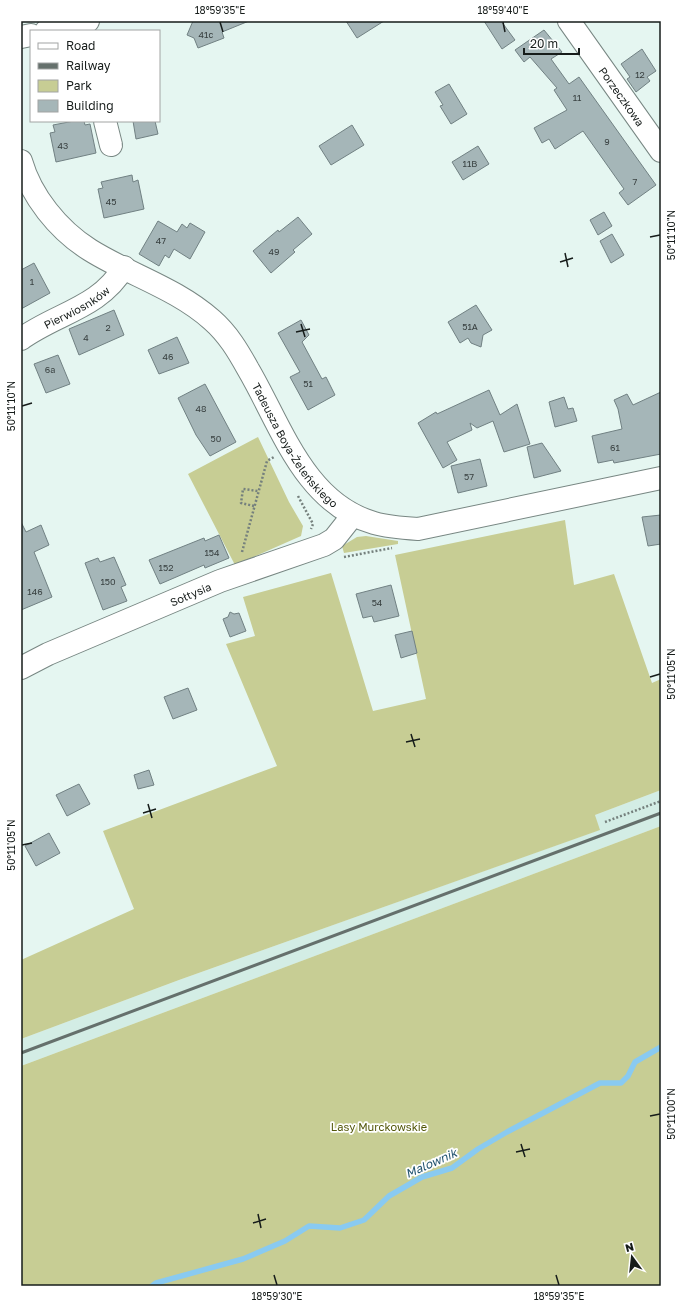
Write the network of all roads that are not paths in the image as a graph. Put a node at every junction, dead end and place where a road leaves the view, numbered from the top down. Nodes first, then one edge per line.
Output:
1 (569, 21) edge
2 (84, 25) edge
3 (52, 30) edge
4 (105, 122) edge
5 (110, 145) dead end
6 (661, 151) edge
7 (21, 161) edge
8 (124, 267) junction
9 (21, 339) edge
10 (661, 478) edge
11 (353, 515) junction
12 (21, 668) edge

1 - 6 street, Porzeczkowa
2 - 3 street
4 - 5 street
7 - 8 street, Tadeusza Boya-Żeleńskiego
8 - 9 street, Pierwiosnków
8 - 11 street, Tadeusza Boya-Żeleńskiego
10 - 11 street, Tadeusza Boya-Żeleńskiego
11 - 12 street, Sołtysia

